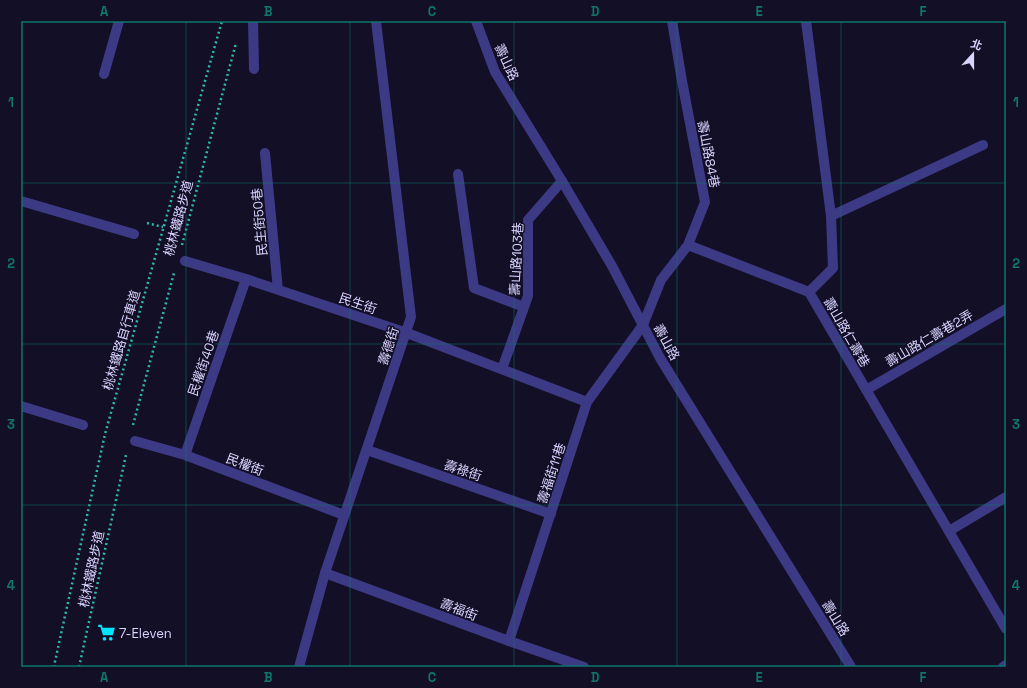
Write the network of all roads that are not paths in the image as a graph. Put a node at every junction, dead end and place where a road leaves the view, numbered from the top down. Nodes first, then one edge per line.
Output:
1 (119, 21) edge
2 (253, 21) edge
3 (376, 21) edge
4 (476, 21) edge
5 (672, 21) edge
6 (806, 21) edge
7 (254, 69) dead end
8 (104, 74) dead end
9 (983, 145) dead end
10 (265, 153) dead end
11 (458, 174) dead end
12 (562, 181) junction
13 (21, 201) edge
14 (831, 216) junction
15 (134, 234) dead end
16 (688, 245) junction
17 (185, 261) dead end
18 (246, 279) junction
19 (278, 290) junction
20 (809, 292) junction
21 (524, 307) junction
22 (1006, 309) edge
23 (643, 325) junction
24 (407, 333) junction
25 (502, 369) junction
26 (866, 390) junction
27 (587, 402) junction
28 (21, 406) edge
29 (83, 425) dead end
30 (135, 440) dead end
31 (367, 450) junction
32 (185, 455) junction
33 (1006, 497) edge
34 (551, 514) junction
35 (344, 515) junction
36 (949, 531) junction
37 (325, 573) junction
38 (1006, 629) edge
39 (509, 642) junction
40 (1006, 665) edge
41 (299, 667) edge
42 (584, 667) edge
43 (851, 667) edge
44 (1003, 667) edge

1 - 8 street
2 - 7 street
3 - 24 street, 壽德街
4 - 12 street, 壽山路
5 - 16 street, 壽山路84巷
6 - 14 street, 壽山路仁壽巷
9 - 14 street
10 - 19 street, 民生街50巷
11 - 21 street
12 - 21 street, 壽山路103巷
12 - 23 street, 壽山路
13 - 15 street
14 - 20 street, 壽山路仁壽巷
16 - 20 street
16 - 23 street, 壽山路84巷
17 - 18 street, 民生街
18 - 19 street, 民生街
18 - 32 street, 民權街40巷
19 - 24 street, 民生街
20 - 26 street, 壽山路仁壽巷
21 - 25 street, 壽山路103巷
22 - 26 street, 壽山路仁壽巷2弄
23 - 27 street, 壽福街11巷
23 - 43 street, 壽山路
24 - 25 street, 民生街
24 - 31 street, 壽德街
25 - 27 street, 民生街
26 - 36 street, 壽山路仁壽巷
27 - 34 street, 壽福街11巷
28 - 29 street
30 - 32 street, 民權街
31 - 34 street, 壽祿街
31 - 35 street, 壽德街
32 - 35 street, 民權街
33 - 36 street
34 - 39 street, 壽福街11巷
35 - 37 street, 壽德街
36 - 38 street, 壽山路仁壽巷
37 - 39 street, 壽福街
37 - 41 street, 壽德街
39 - 42 street, 壽福街
40 - 44 street

